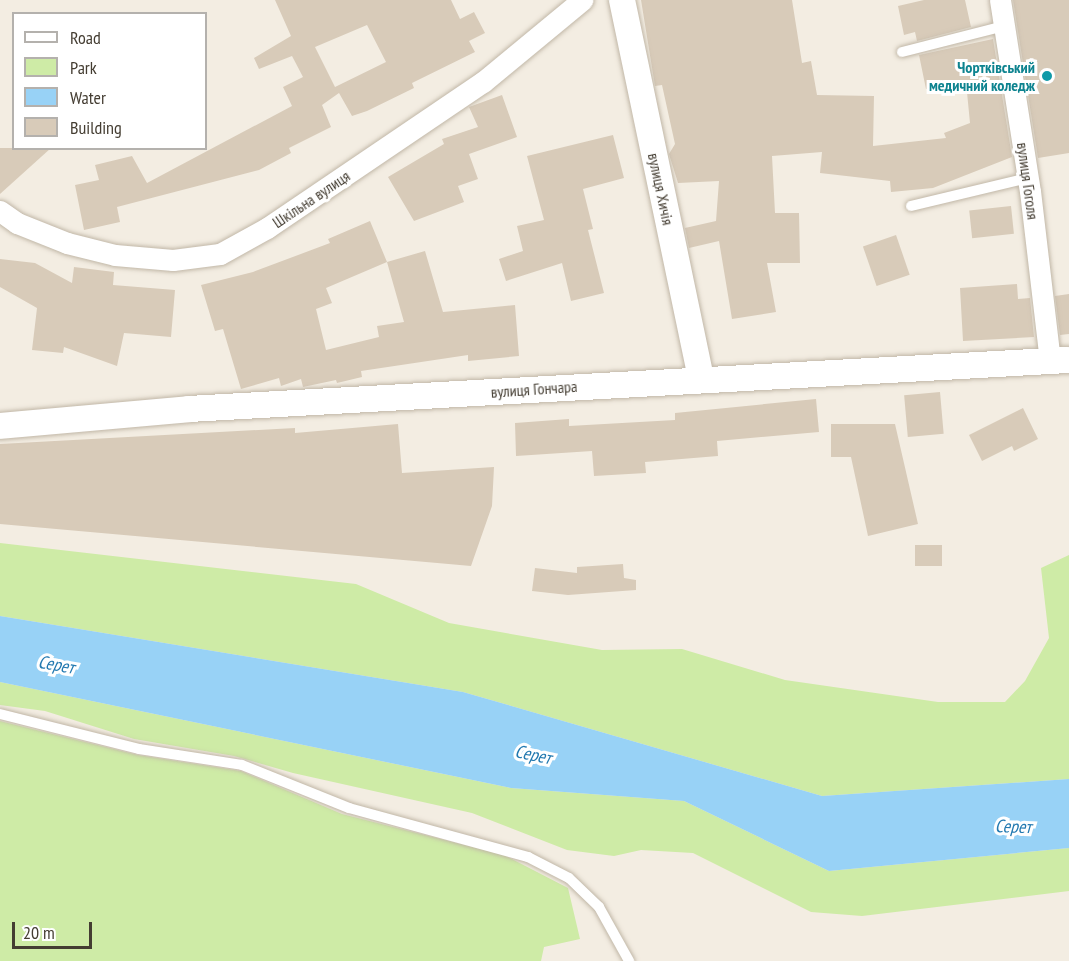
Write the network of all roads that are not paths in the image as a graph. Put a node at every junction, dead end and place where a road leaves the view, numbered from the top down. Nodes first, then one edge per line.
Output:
1 (582, 0) edge
2 (622, 0) edge
3 (1000, 0) edge
4 (1004, 26) junction
5 (902, 52) dead end
6 (1028, 178) junction
7 (911, 206) dead end
8 (0, 211) edge
9 (1060, 361) edge
10 (701, 379) junction
11 (0, 426) edge
12 (0, 714) edge
13 (629, 961) edge

1 - 8 street, Шкільна вулиця
2 - 10 street, вулиця Хичія
3 - 4 street, вулиця Гоголя
4 - 5 lane
4 - 6 street, вулиця Гоголя
6 - 7 lane
6 - 9 street, вулиця Гоголя
9 - 10 street, вулиця Гончара
10 - 11 street, вулиця Гончара
12 - 13 lane

